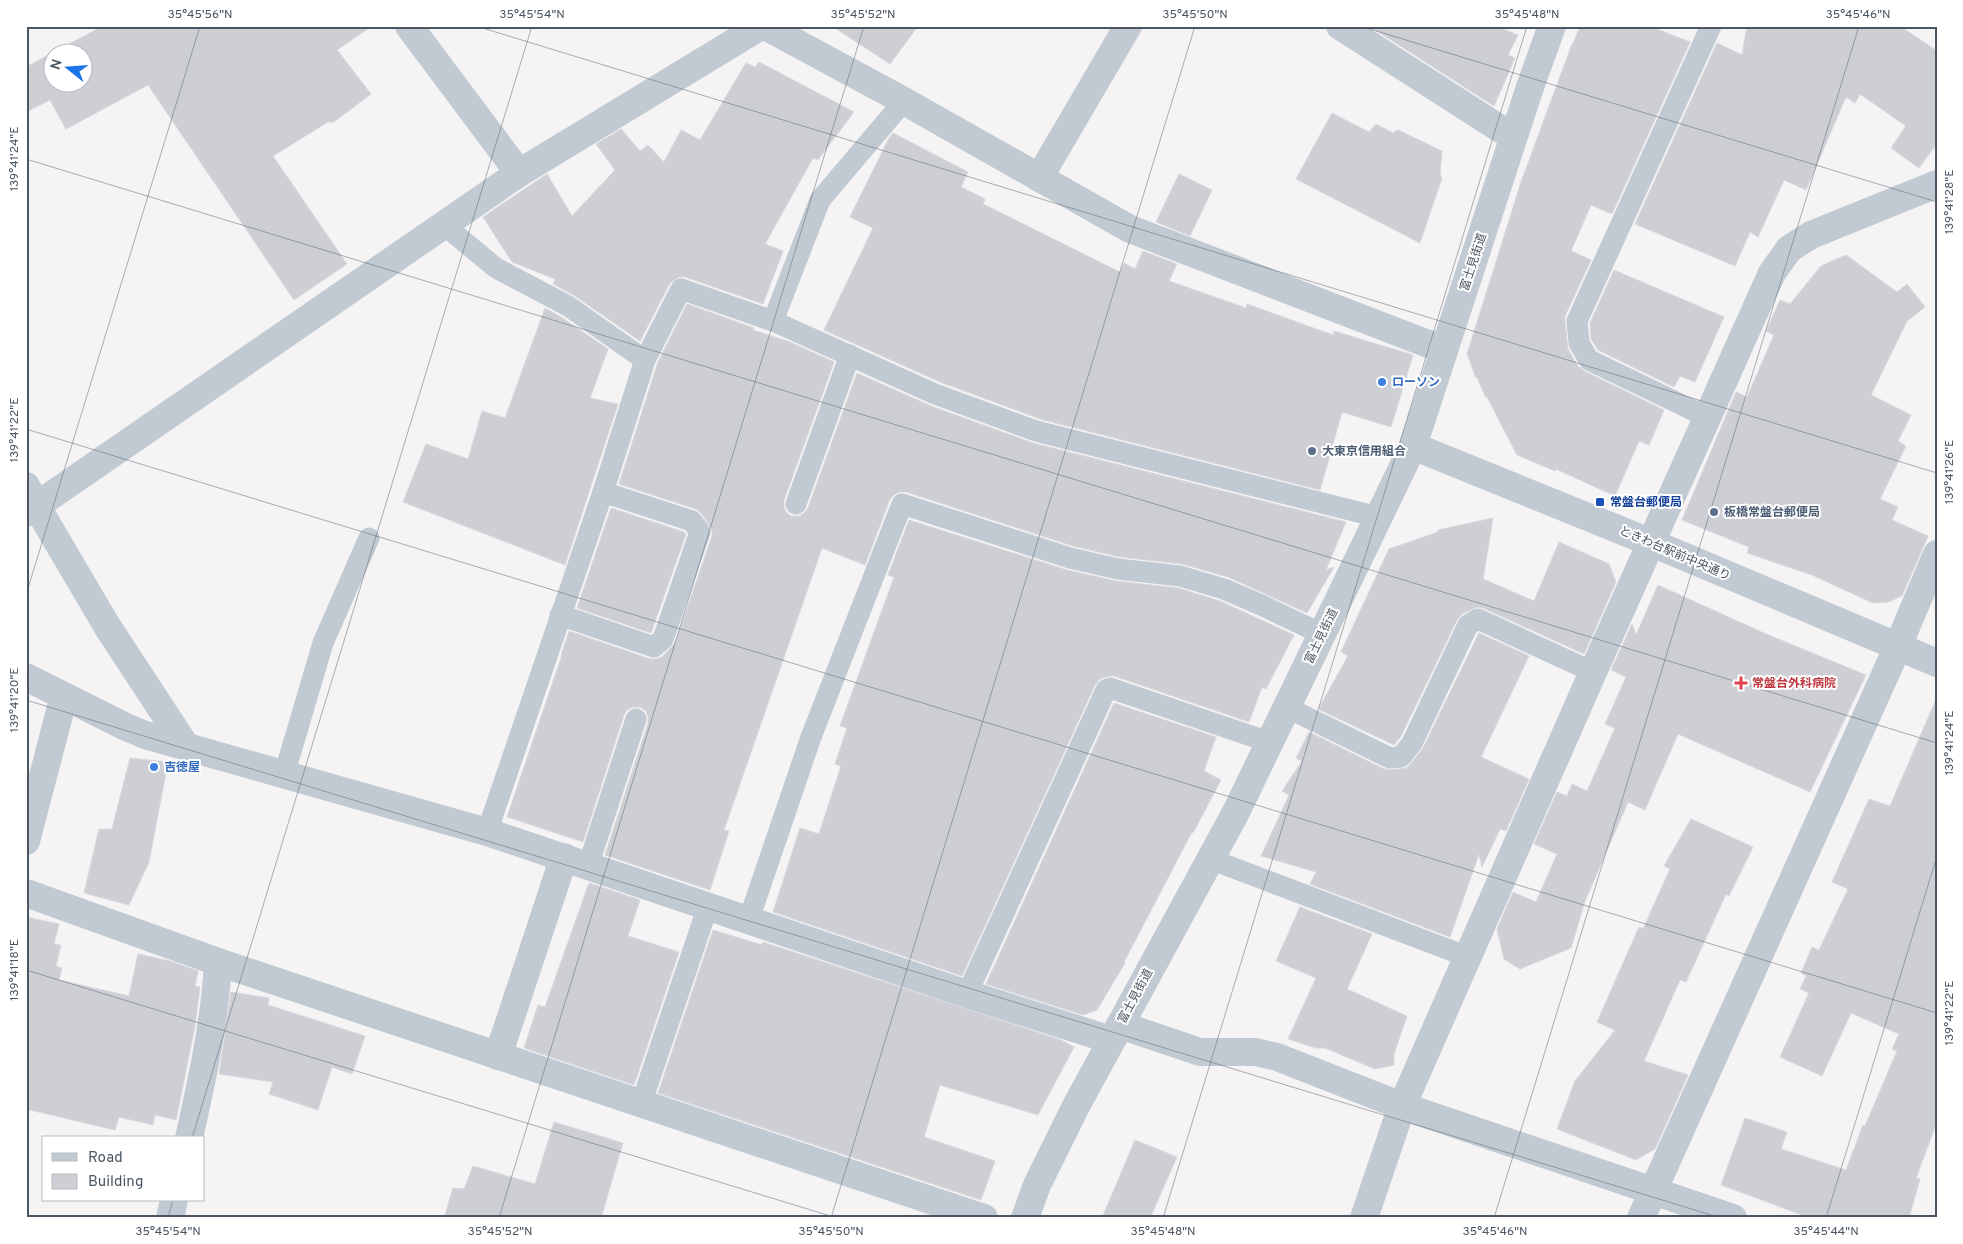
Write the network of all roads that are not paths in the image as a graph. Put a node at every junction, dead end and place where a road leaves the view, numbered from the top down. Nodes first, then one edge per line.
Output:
1 (409, 26) edge
2 (761, 26) edge
3 (765, 26) edge
4 (1128, 26) edge
5 (1340, 26) edge
6 (1552, 26) edge
7 (1711, 26) edge
8 (904, 101) junction
9 (1513, 137) junction
10 (519, 173) junction
11 (1039, 178) junction
12 (1937, 184) edge
13 (444, 224) junction
14 (773, 321) junction
15 (1444, 350) junction
16 (850, 355) junction
17 (645, 360) junction
18 (1707, 417) junction
19 (1412, 446) junction
20 (602, 492) junction
21 (29, 502) edge
22 (796, 504) dead end
23 (1378, 517) junction
24 (369, 538) dead end
25 (1652, 542) junction
26 (1937, 554) edge
27 (1937, 601) edge
28 (560, 616) junction
29 (1322, 634) junction
30 (1916, 654) edge
31 (1593, 672) junction
32 (26, 677) edge
33 (64, 696) junction
34 (1286, 707) junction
35 (636, 719) dead end
36 (1269, 742) junction
37 (185, 745) junction
38 (284, 775) junction
39 (487, 832) junction
40 (26, 841) edge
41 (1210, 859) junction
42 (576, 861) junction
43 (26, 893) edge
44 (708, 906) junction
45 (748, 919) junction
46 (1468, 957) junction
47 (218, 962) junction
48 (968, 994) junction
49 (1116, 1032) junction
50 (498, 1056) junction
51 (641, 1104) junction
52 (1402, 1106) junction
53 (189, 1136) edge
54 (1660, 1201) edge
55 (174, 1202) edge
56 (170, 1218) edge
57 (984, 1218) edge
58 (1025, 1218) edge
59 (1364, 1218) edge
60 (1641, 1218) edge
61 (1733, 1218) edge

1 - 10 street
2 - 10 street
3 - 8 street
4 - 11 street
5 - 9 street
6 - 9 street, 富士見街道
7 - 18 lane
8 - 11 street
8 - 14 lane
9 - 15 street, 富士見街道
10 - 13 street
11 - 15 street
12 - 18 street
13 - 17 lane
13 - 21 street
14 - 16 lane
14 - 17 lane
15 - 19 street, 富士見街道
16 - 22 lane
16 - 23 lane
17 - 20 lane
18 - 25 street
19 - 23 street, 富士見街道
19 - 25 street, ときわ台駅前中央通り
20 - 28 lane
20 - 28 lane
21 - 37 street
23 - 29 street, 富士見街道
24 - 38 lane
25 - 30 street, ときわ台駅前中央通り
25 - 31 street
26 - 30 street
27 - 30 street
28 - 39 lane
29 - 34 street, 富士見街道
29 - 45 lane
30 - 54 street
31 - 34 lane
31 - 46 street
32 - 33 street
33 - 37 street
33 - 40 street
34 - 36 street, 富士見街道
35 - 42 lane
36 - 41 street, 富士見街道
36 - 48 lane
37 - 38 street
38 - 39 street
39 - 42 street
41 - 46 lane
41 - 49 street, 富士見街道
42 - 44 street
42 - 50 street
43 - 47 street
44 - 45 street
44 - 51 lane
45 - 48 street
46 - 52 street
47 - 50 street
47 - 53 street
48 - 49 street
49 - 52 street
49 - 58 street, 富士見街道
50 - 51 street
51 - 57 street
52 - 54 street
52 - 59 street
54 - 60 street
54 - 61 street
55 - 56 street

